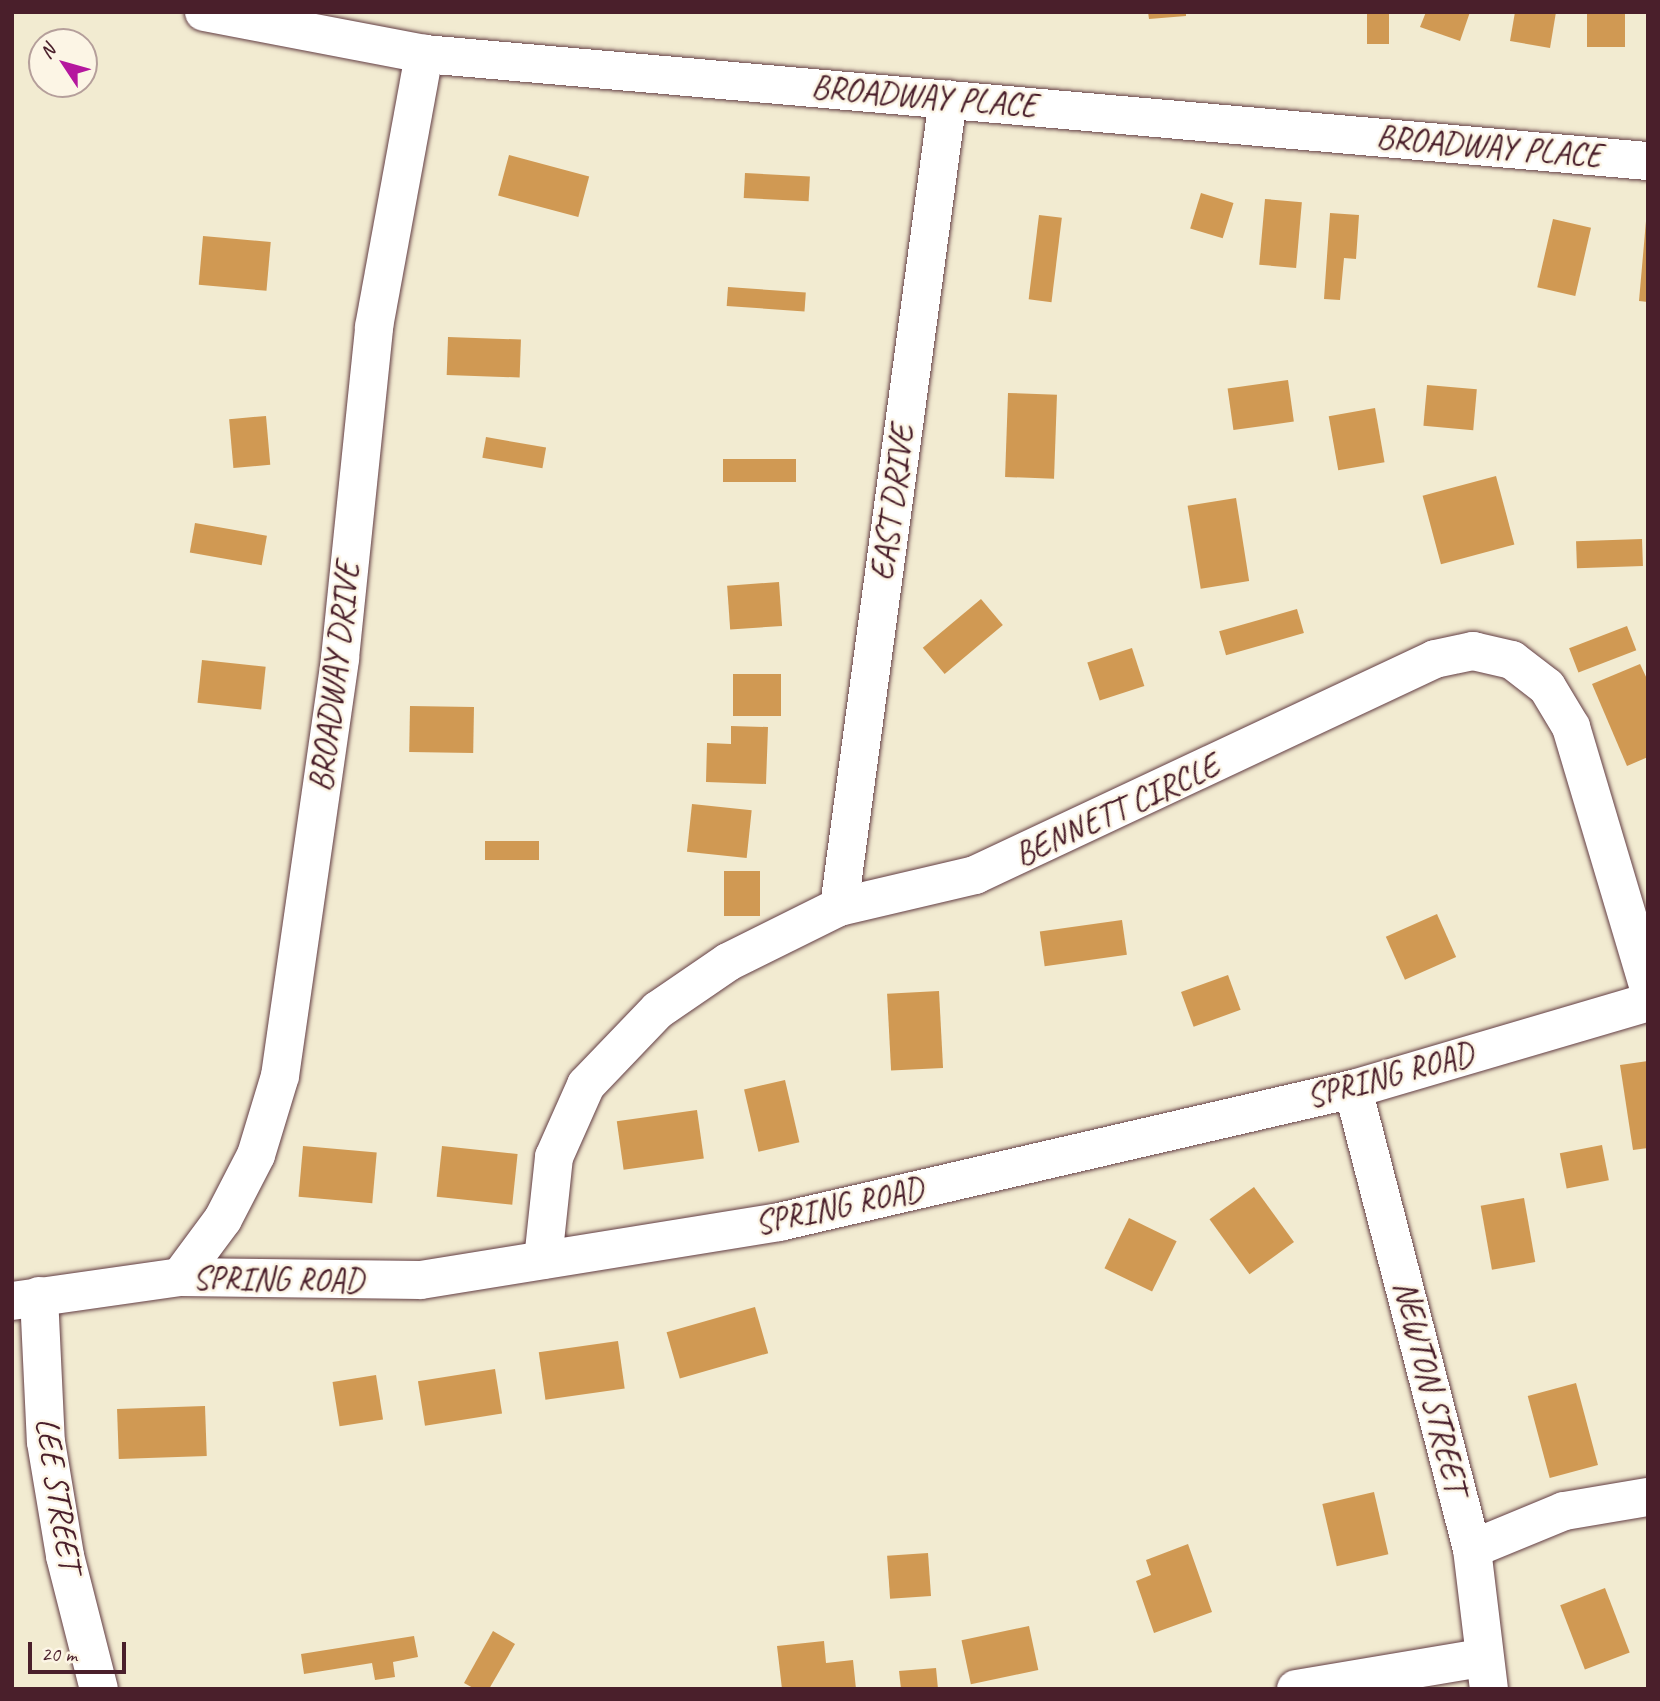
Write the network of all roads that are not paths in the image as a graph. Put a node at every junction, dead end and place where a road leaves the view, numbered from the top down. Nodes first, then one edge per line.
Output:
1 (204, 12) edge
2 (424, 54) junction
3 (948, 99) junction
4 (1648, 160) edge
5 (839, 907) junction
6 (1648, 985) edge
7 (1648, 1002) edge
8 (1353, 1089) junction
9 (543, 1260) junction
10 (180, 1277) junction
11 (25, 1298) edge
12 (1648, 1497) edge
13 (1472, 1549) junction
14 (1485, 1673) edge
15 (99, 1689) edge
16 (1296, 1689) edge

1 - 2 street, BROADWAY PLACE
2 - 3 street, BROADWAY PLACE
2 - 10 street, BROADWAY DRIVE
3 - 4 street, BROADWAY PLACE
3 - 5 street, EAST DRIVE
5 - 6 street, BENNETT CIRCLE
5 - 9 street, BENNETT CIRCLE
7 - 8 street, SPRING ROAD
8 - 9 street, SPRING ROAD
8 - 13 street, NEWTON STREET
9 - 10 street, SPRING ROAD
10 - 11 street, SPRING ROAD
11 - 15 street, LEE STREET
12 - 13 street
13 - 14 street, NEWTON STREET
14 - 16 street

